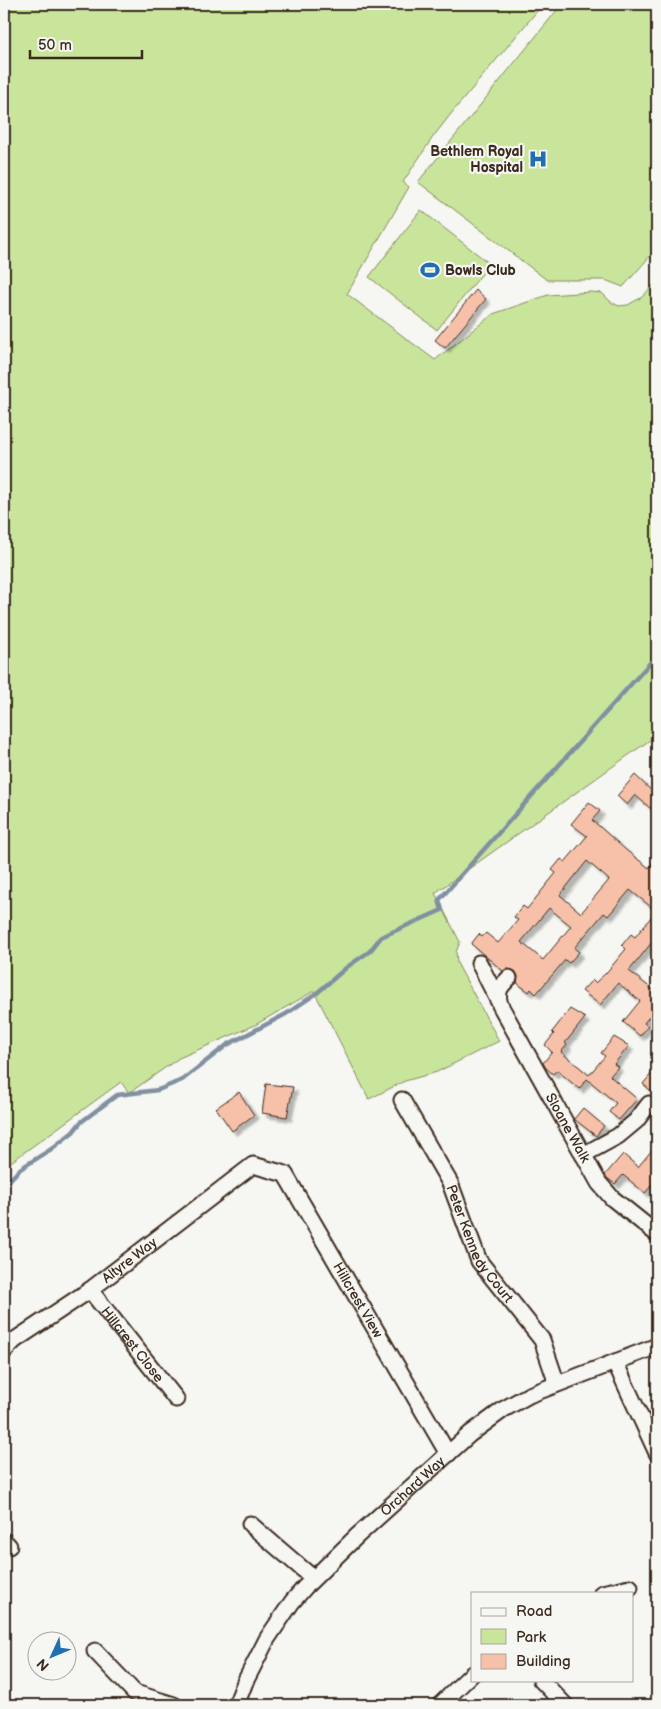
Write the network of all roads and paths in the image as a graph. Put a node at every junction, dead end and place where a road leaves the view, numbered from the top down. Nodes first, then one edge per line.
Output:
1 (479, 964) dead end
2 (509, 978) dead end
3 (500, 1005) junction
4 (402, 1100) dead end
5 (649, 1104) dead end
6 (584, 1155) junction
7 (253, 1165) joint
8 (657, 1234) edge
9 (90, 1290) junction
10 (657, 1346) edge
11 (4, 1351) edge
12 (615, 1362) junction
13 (558, 1384) junction
14 (176, 1399) dead end
15 (657, 1453) edge
16 (448, 1454) junction
17 (250, 1524) dead end
18 (313, 1578) junction
19 (630, 1587) dead end
20 (607, 1592) edge
21 (94, 1651) dead end
22 (471, 1675) edge
23 (543, 1682) edge
24 (174, 1705) edge
25 (236, 1705) edge
26 (440, 1705) edge
27 (565, 1705) edge

1 - 3 street, Sloane Walk
2 - 3 street
3 - 6 street, Sloane Walk
4 - 13 street, Peter Kennedy Court
5 - 6 street
6 - 8 street, Sloane Walk
7 - 9 street, Altyre Way
7 - 16 street, Hillcrest View
9 - 11 street, Altyre Way
9 - 14 street, Hillcrest Close
10 - 12 street, Orchard Way
12 - 13 street, Orchard Way
12 - 15 street
13 - 16 street, Orchard Way
16 - 18 street, Orchard Way
17 - 18 street
18 - 25 street, Orchard Way
19 - 20 street
21 - 24 street
22 - 26 street
23 - 27 street

